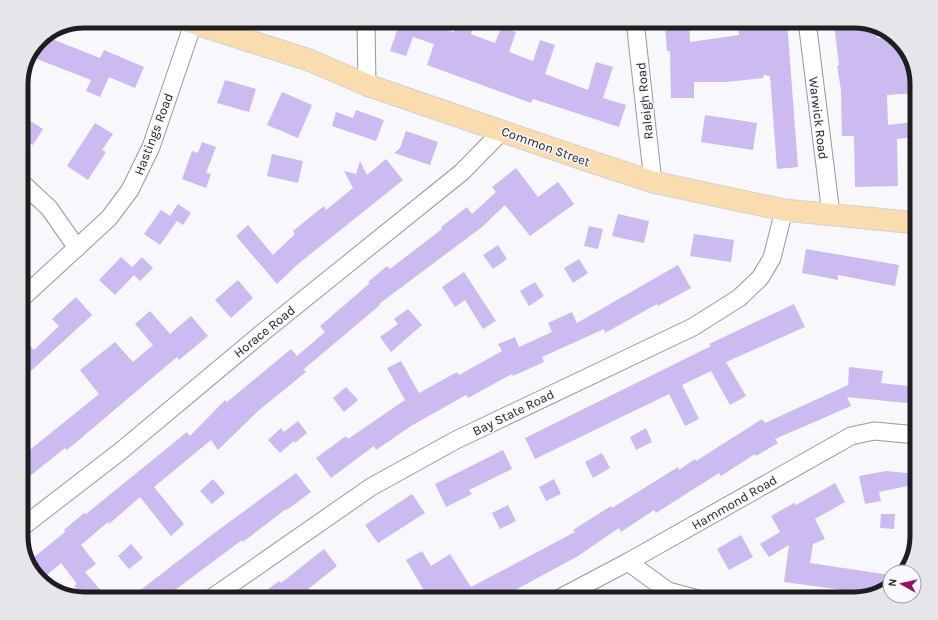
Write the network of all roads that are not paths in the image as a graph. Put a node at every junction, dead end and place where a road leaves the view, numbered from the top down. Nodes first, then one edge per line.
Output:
1 (190, 28) edge
2 (210, 28) edge
3 (366, 28) edge
4 (636, 28) edge
5 (808, 28) edge
6 (367, 85) junction
7 (503, 130) junction
8 (653, 182) junction
9 (28, 188) edge
10 (784, 210) junction
11 (831, 214) junction
12 (910, 222) edge
13 (77, 248) junction
14 (28, 293) edge
15 (910, 435) edge
16 (28, 523) edge
17 (628, 562) junction
18 (220, 592) edge
19 (571, 592) edge
20 (672, 592) edge

1 - 13 street, Hastings Road
2 - 6 main road, Common Street
3 - 6 street
4 - 8 street, Raleigh Road
5 - 11 street, Warwick Road
6 - 7 main road, Common Street
7 - 8 main road, Common Street
7 - 16 street, Horace Road
8 - 10 main road, Common Street
9 - 13 street
10 - 11 main road, Common Street
10 - 18 street, Bay State Road
11 - 12 main road, Common Street
13 - 14 street, Hastings Road
15 - 17 street, Hammond Road
17 - 19 street, Hammond Road
17 - 20 street

